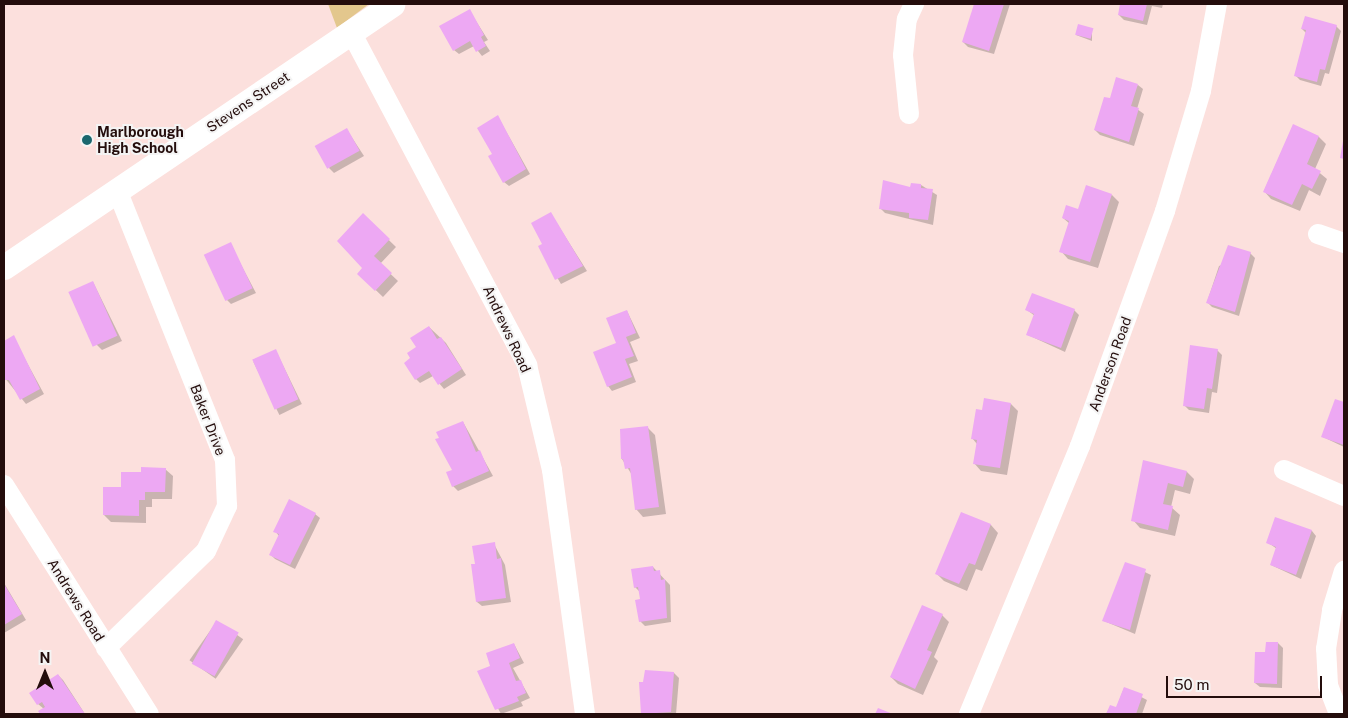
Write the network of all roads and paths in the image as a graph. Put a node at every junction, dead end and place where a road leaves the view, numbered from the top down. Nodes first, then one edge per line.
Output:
1 (392, 4) edge
2 (914, 4) edge
3 (1217, 4) edge
4 (351, 32) junction
5 (909, 114) dead end
6 (117, 190) junction
7 (1318, 234) dead end
8 (1344, 243) edge
9 (4, 267) edge
10 (1284, 470) dead end
11 (4, 485) edge
12 (1344, 496) edge
13 (1344, 571) edge
14 (106, 648) junction
15 (149, 714) edge
16 (585, 714) edge
17 (969, 714) edge
18 (1339, 714) edge

1 - 4 street, Stevens Street
2 - 5 street
3 - 17 street, Anderson Road
4 - 6 street, Stevens Street
4 - 16 street, Andrews Road
6 - 9 street, Stevens Street
6 - 14 street, Baker Drive
7 - 8 street
10 - 12 street
11 - 14 street, Andrews Road
13 - 18 street
14 - 15 street, Andrews Road

